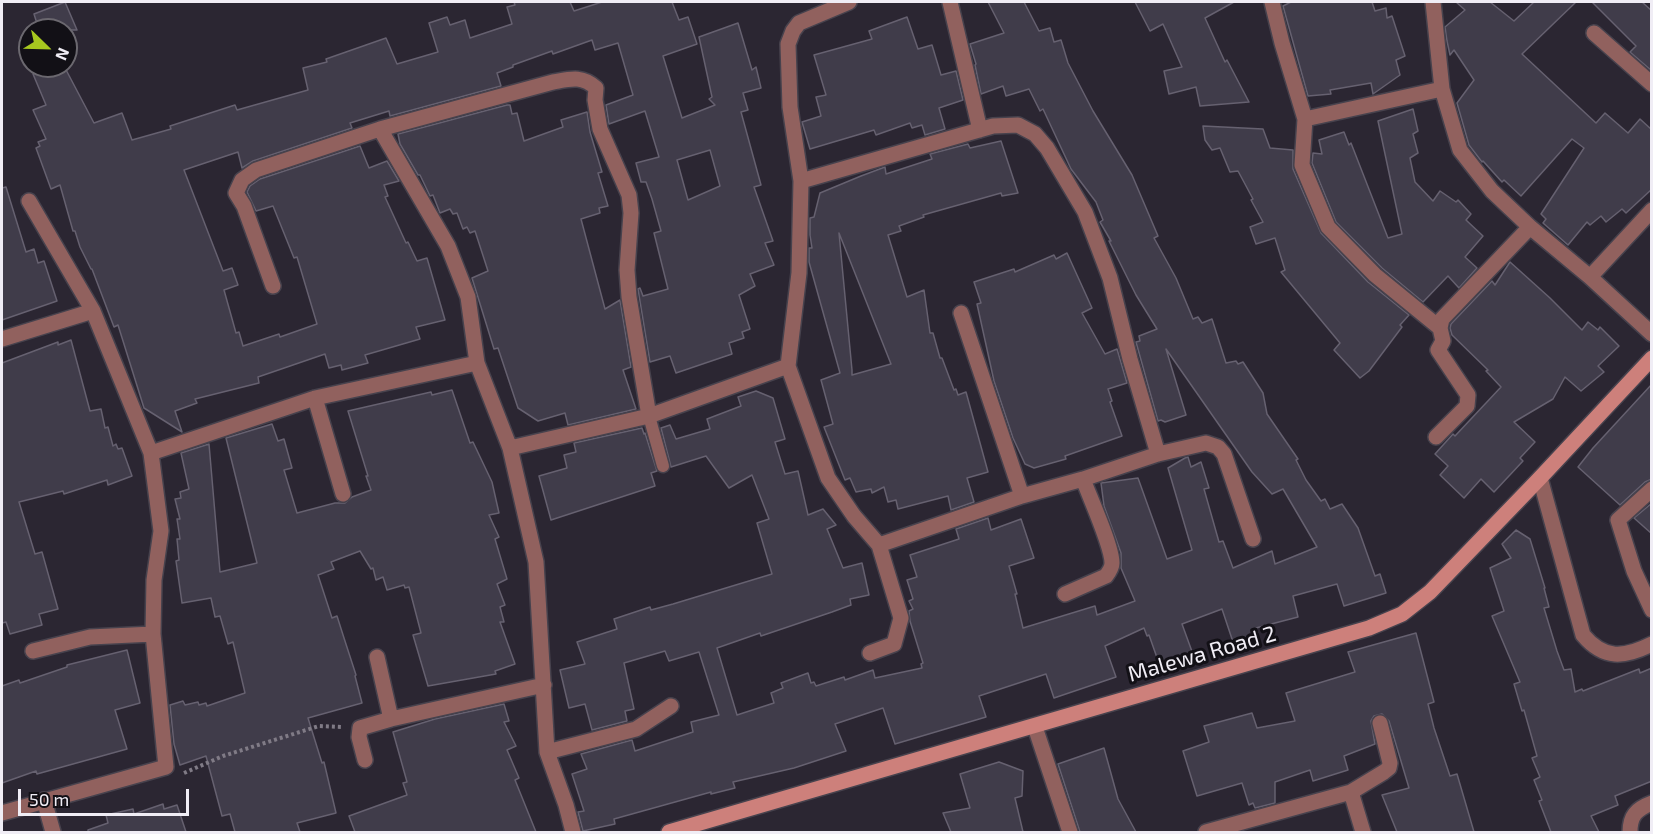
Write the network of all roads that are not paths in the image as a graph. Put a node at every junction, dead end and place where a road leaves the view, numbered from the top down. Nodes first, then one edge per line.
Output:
1 (849, 2) edge
2 (950, 2) edge
3 (1272, 2) edge
4 (1433, 2) edge
5 (1594, 33) dead end
6 (1652, 84) edge
7 (1442, 89) junction
8 (1305, 118) junction
9 (380, 129) junction
10 (980, 130) junction
11 (801, 181) junction
12 (29, 201) dead end
13 (1652, 210) edge
14 (1530, 227) junction
15 (1590, 277) junction
16 (273, 286) dead end
17 (93, 311) junction
18 (961, 313) dead end
19 (1440, 328) junction
20 (1652, 334) edge
21 (2, 339) edge
22 (1652, 358) edge
23 (477, 363) junction
24 (788, 366) junction
25 (315, 398) junction
26 (649, 416) junction
27 (1436, 436) dead end
28 (510, 448) junction
29 (151, 453) junction
30 (1158, 454) junction
31 (663, 466) dead end
32 (1540, 478) junction
33 (1083, 479) junction
34 (1652, 489) edge
35 (343, 494) dead end
36 (1022, 496) junction
37 (1253, 539) dead end
38 (879, 545) junction
39 (1065, 594) dead end
40 (1652, 610) edge
41 (153, 634) junction
42 (1652, 644) edge
43 (33, 651) dead end
44 (870, 653) dead end
45 (377, 657) dead end
46 (544, 686) junction
47 (671, 706) dead end
48 (391, 718) junction
49 (1380, 723) dead end
50 (1035, 727) junction
51 (547, 752) junction
52 (365, 760) dead end
53 (1351, 792) junction
54 (44, 800) junction
55 (1652, 803) edge
56 (2, 813) edge
57 (53, 832) edge
58 (573, 832) edge
59 (669, 832) edge
60 (1070, 832) edge
61 (1206, 832) edge
62 (1363, 832) edge
63 (1630, 832) edge

1 - 11 street
2 - 10 street
3 - 8 street
4 - 7 street
5 - 6 street
7 - 8 street
7 - 14 street
8 - 19 street
9 - 16 street
9 - 23 street
9 - 26 street
10 - 11 street
10 - 30 street
11 - 24 street
12 - 17 street
13 - 15 street
14 - 15 street
14 - 19 street
15 - 20 street
17 - 21 street
17 - 29 street
18 - 36 street
19 - 27 street
22 - 32 main road, Malewa Road 2
23 - 25 street
23 - 28 street
24 - 26 street
24 - 38 street
25 - 29 street
25 - 35 street
26 - 28 street
26 - 31 lane
28 - 46 street
29 - 41 street
30 - 33 street
30 - 37 street
32 - 42 street
32 - 50 main road, Malewa Road 2
33 - 36 street
33 - 39 street
34 - 40 street
36 - 38 street
38 - 44 street
41 - 43 street
41 - 54 street
45 - 48 street
46 - 48 street
46 - 51 street
47 - 51 street
48 - 52 street
49 - 53 street
50 - 59 main road, Malewa Road 2
50 - 60 street
51 - 58 street
53 - 61 street
53 - 62 street
54 - 56 street
54 - 57 street
55 - 63 street

